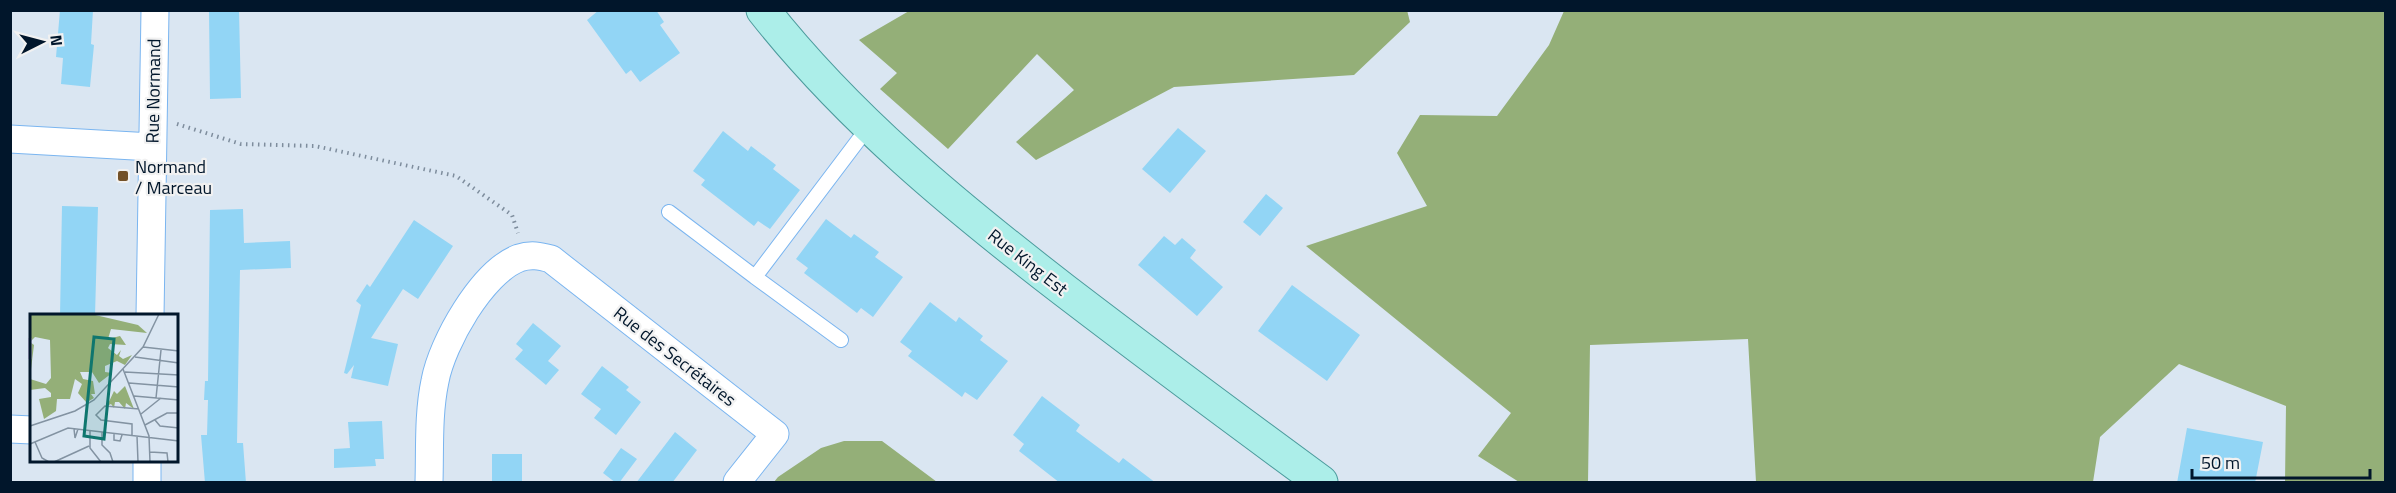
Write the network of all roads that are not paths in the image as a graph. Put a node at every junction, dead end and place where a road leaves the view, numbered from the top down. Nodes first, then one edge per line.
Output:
1 (155, 10) edge
2 (763, 10) edge
3 (869, 126) junction
4 (10, 140) edge
5 (152, 147) junction
6 (669, 212) dead end
7 (755, 277) junction
8 (150, 314) edge
9 (841, 340) dead end
10 (10, 429) edge
11 (30, 430) edge
12 (147, 463) edge
13 (147, 483) edge
14 (429, 483) edge
15 (737, 483) edge
16 (1321, 483) edge

1 - 5 street, Rue Normand
2 - 3 main road, Rue King Est
3 - 7 lane
3 - 16 main road, Rue King Est
4 - 5 street
5 - 8 street, Rue Normand
6 - 7 lane
7 - 9 lane
10 - 11 street
12 - 13 street
14 - 15 street, Rue des Secrétaires

